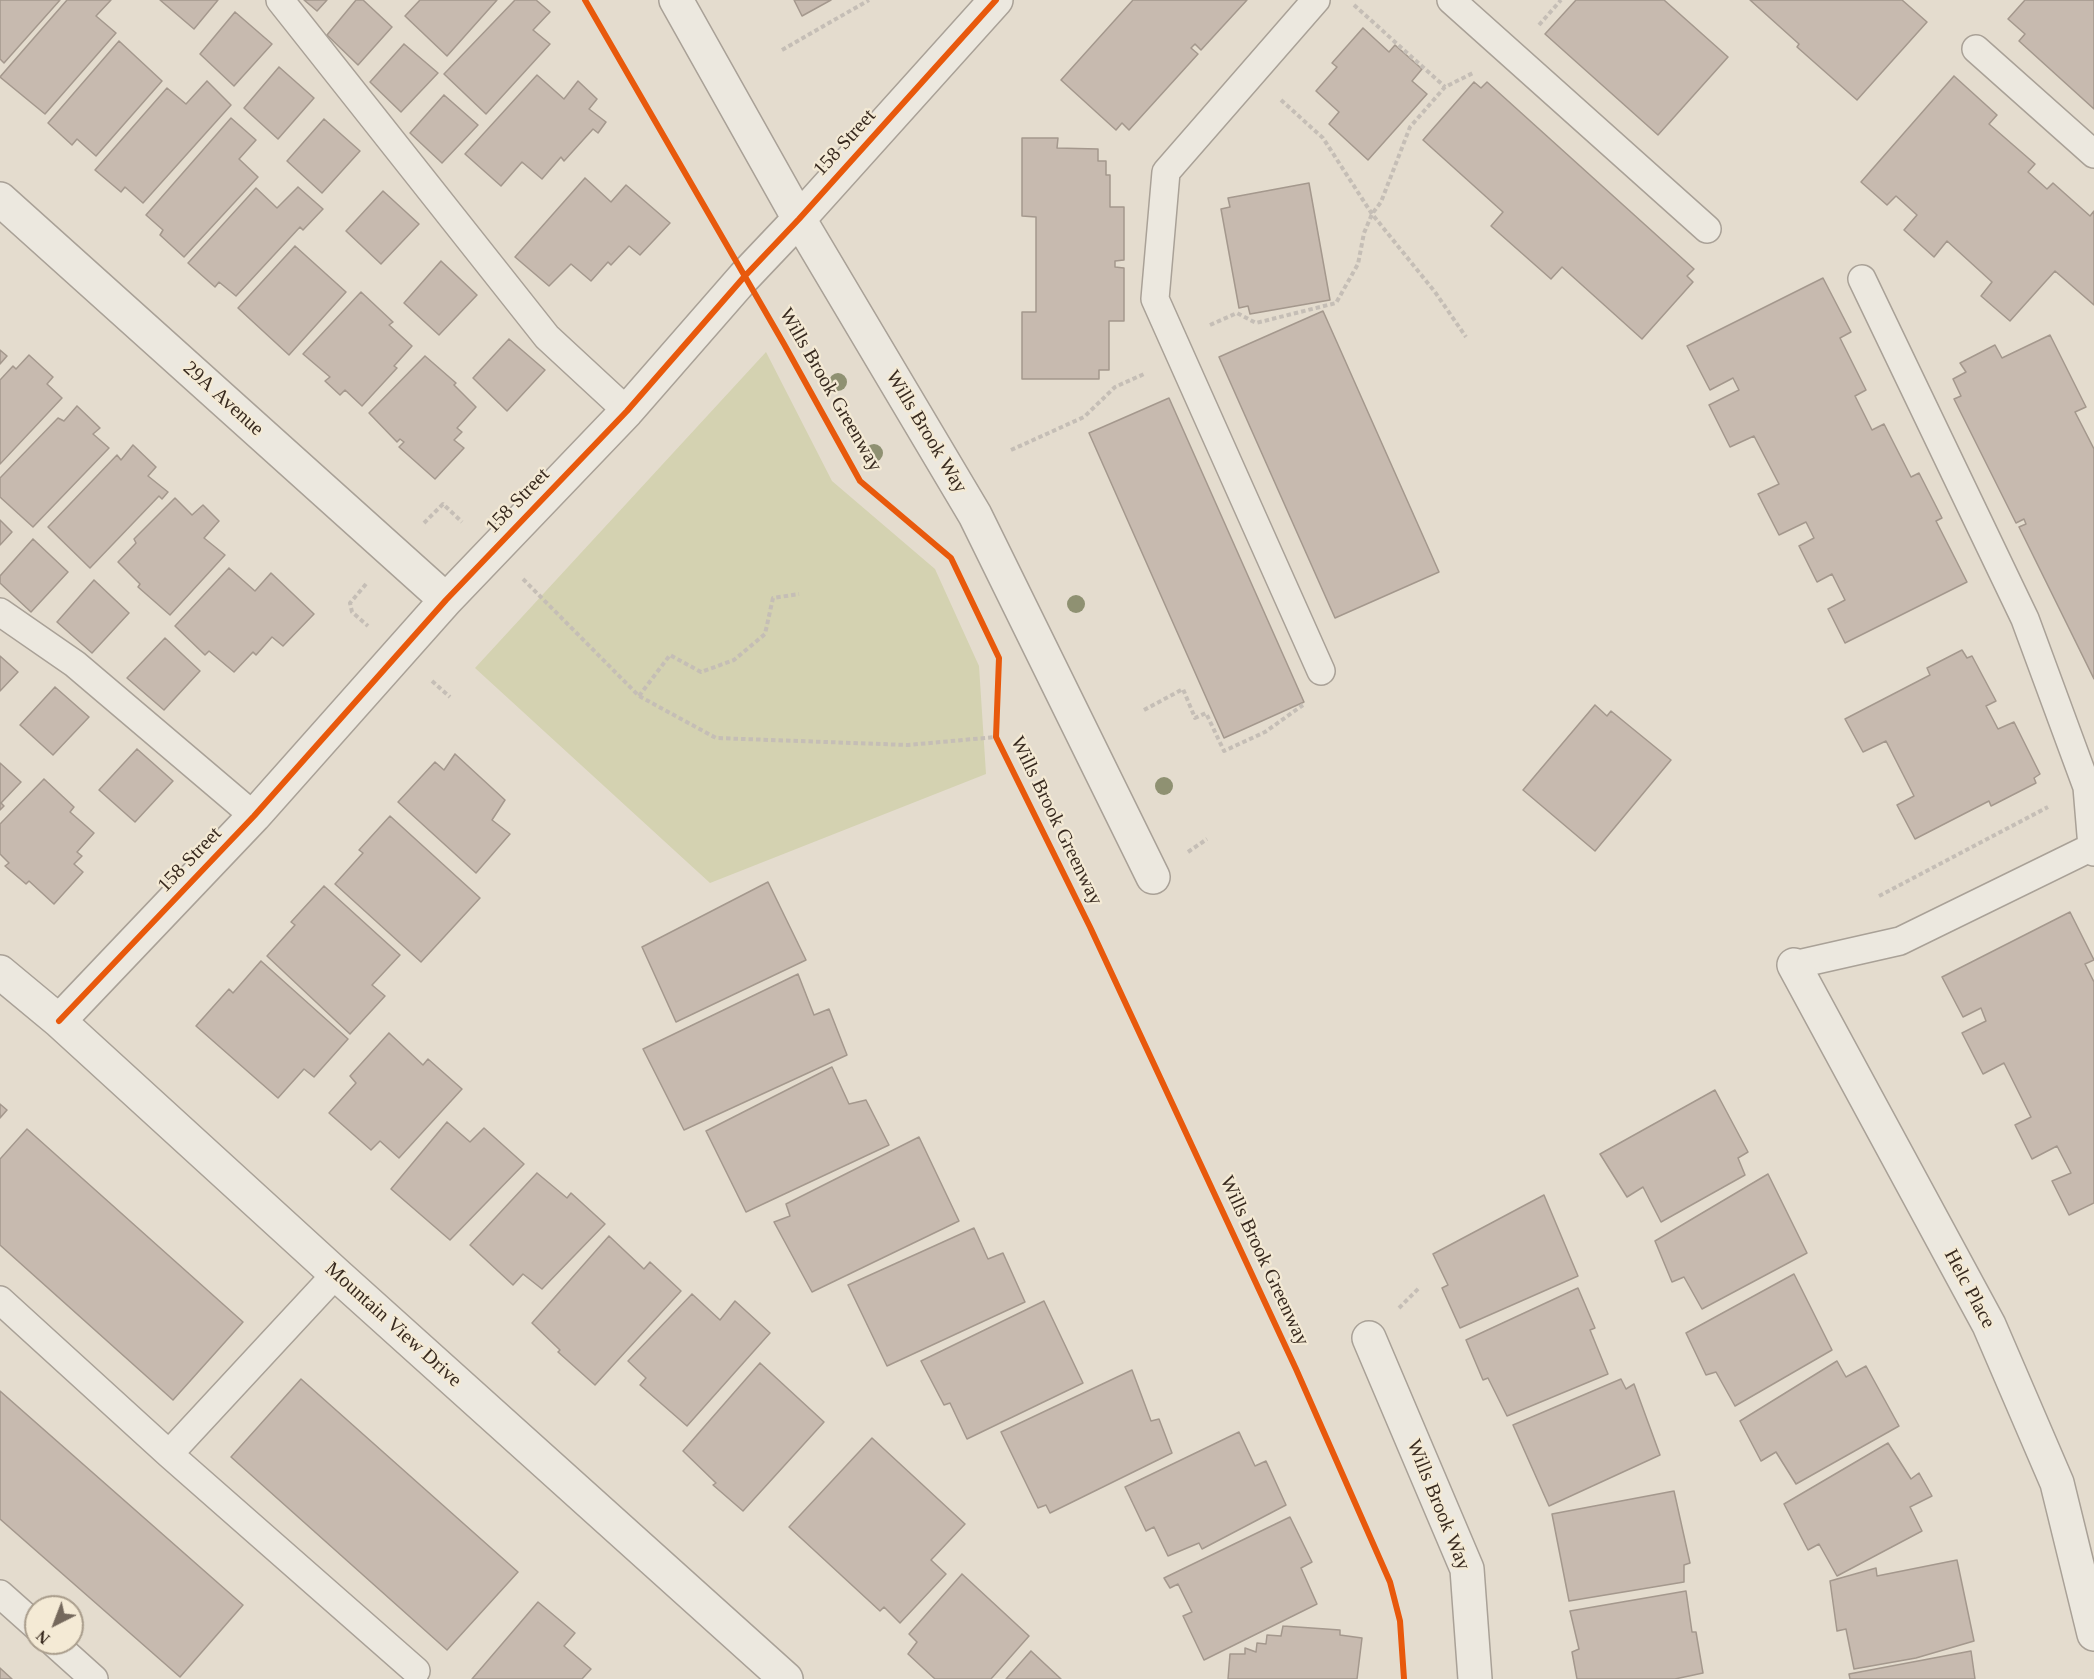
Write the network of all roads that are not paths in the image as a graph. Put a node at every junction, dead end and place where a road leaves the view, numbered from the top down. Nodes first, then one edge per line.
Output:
1 (280, 0) edge
2 (676, 0) edge
3 (996, 0) edge
4 (1316, 0) edge
5 (1451, 0) edge
6 (1977, 49) dead end
7 (2094, 154) edge
8 (0, 199) edge
9 (799, 219) junction
10 (1707, 229) dead end
11 (1862, 279) dead end
12 (627, 411) junction
13 (446, 600) junction
14 (0, 612) edge
15 (1322, 671) road end
16 (254, 816) junction
17 (2093, 850) edge
18 (1152, 877) dead end
19 (1794, 965) joint
20 (0, 972) edge
21 (59, 1022) junction
22 (336, 1274) junction
23 (0, 1300) edge
24 (1369, 1338) dead end
25 (170, 1454) junction
26 (0, 1594) edge
27 (24, 1615) edge
28 (2094, 1634) edge
29 (67, 1655) edge
30 (416, 1671) dead end
31 (94, 1679) edge
32 (786, 1679) edge
33 (1475, 1679) edge

1 - 12 lane
2 - 9 street, Wills Brook Way
3 - 9 street, 158 Street
4 - 15 lane
5 - 10 lane
6 - 7 lane
8 - 13 street, 29A Avenue
9 - 12 street, 158 Street
9 - 18 street, Wills Brook Way
11 - 17 lane
12 - 13 street, 158 Street
13 - 16 street, 158 Street
14 - 16 lane
16 - 21 street, 158 Street
17 - 19 lane
19 - 28 street, Helc Place
20 - 21 street, Mountain View Drive
21 - 22 street, Mountain View Drive
22 - 25 lane
22 - 32 street, Mountain View Drive
23 - 25 lane
24 - 33 street, Wills Brook Way
25 - 30 lane
26 - 27 lane
29 - 31 lane

